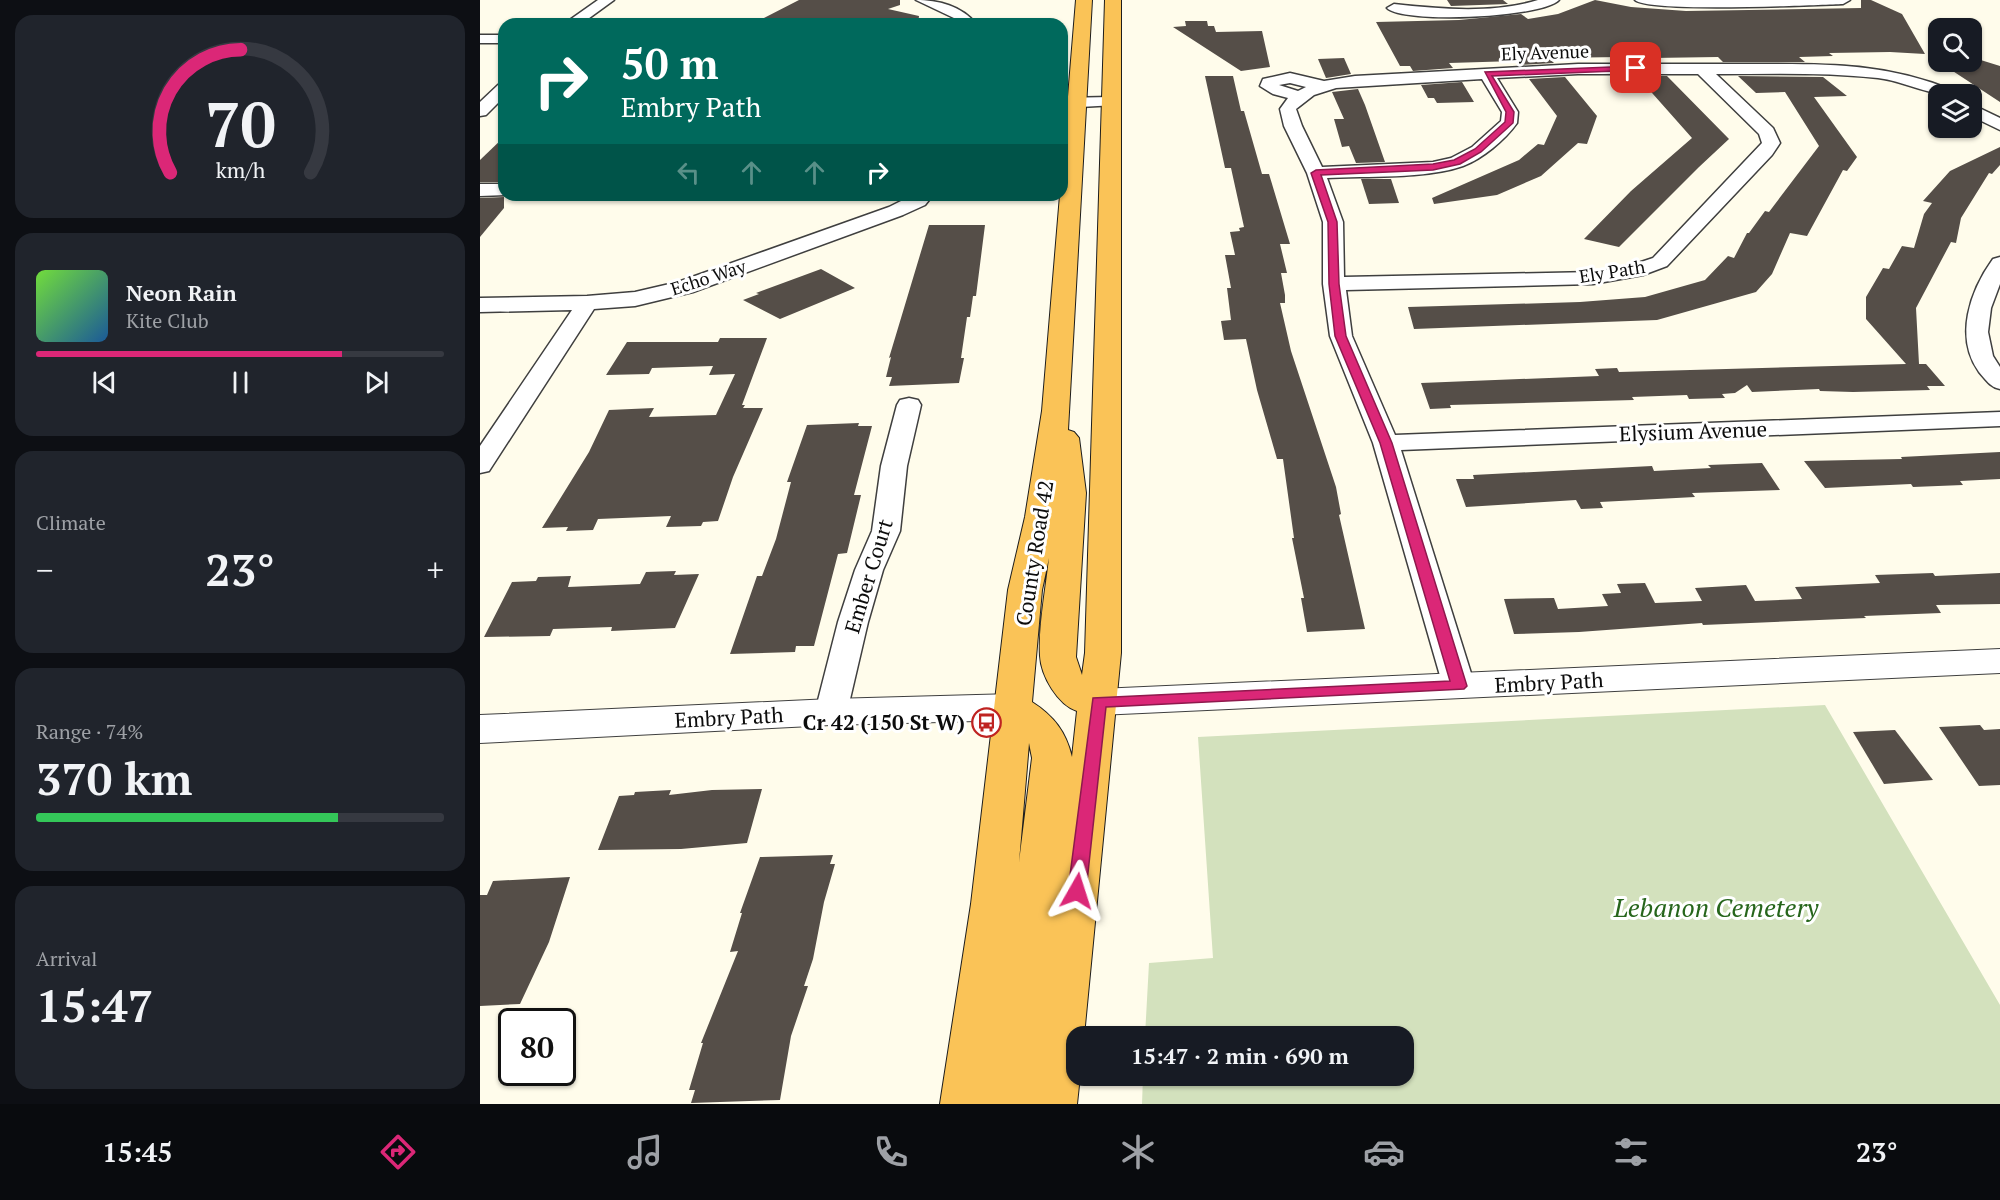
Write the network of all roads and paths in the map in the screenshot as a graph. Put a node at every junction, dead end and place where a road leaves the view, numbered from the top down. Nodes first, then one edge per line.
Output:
1 (607, 0) edge
2 (923, 0) edge
3 (1084, 0) edge
4 (1113, 0) edge
5 (1552, 0) edge
6 (1642, 0) edge
7 (1843, 0) edge
8 (1761, 1) edge
9 (1394, 8) dead end
10 (580, 18) edge
11 (963, 18) edge
12 (480, 39) edge
13 (498, 39) edge
14 (1702, 69) junction
15 (1487, 74) junction
16 (1934, 84) edge
17 (1323, 86) junction
18 (498, 94) edge
19 (1295, 101) junction
20 (1110, 102) junction
21 (1069, 103) edge
22 (480, 111) edge
23 (1982, 115) edge
24 (2000, 125) edge
25 (1068, 127) edge
26 (1316, 173) junction
27 (480, 190) edge
28 (498, 190) edge
29 (918, 201) edge
30 (1065, 201) edge
31 (2000, 263) edge
32 (1334, 284) junction
33 (587, 303) junction
34 (480, 305) edge
35 (2000, 382) edge
36 (909, 405) dead end
37 (1056, 411) junction
38 (2000, 419) edge
39 (1386, 443) junction
40 (480, 465) edge
41 (2000, 661) edge
42 (1459, 686) junction
43 (1099, 702) junction
44 (1013, 707) junction
45 (831, 712) junction
46 (480, 729) edge
47 (965, 1104) edge
48 (1012, 1104) edge
49 (1052, 1104) edge

1 - 10 street
2 - 11 street
3 - 21 highway, County Road 42
4 - 20 highway
5 - 9 street
6 - 8 street
7 - 8 street
12 - 13 street
14 - 15 street, Ely Avenue
14 - 16 street, Ely Avenue
14 - 32 street, Ely Path
15 - 17 street, Ely Avenue
15 - 26 street
17 - 19 street, Ely Avenue
17 - 19 street
18 - 22 street
19 - 26 street
20 - 21 street
20 - 43 highway
21 - 25 highway, County Road 42
23 - 24 street
26 - 32 street
27 - 28 street
29 - 33 street, Echo Way
30 - 37 highway, County Road 42
31 - 35 street
32 - 39 street
33 - 34 street, Echo Way
33 - 40 street
36 - 45 street, Ember Court
37 - 43 highway
37 - 44 highway, County Road 42
38 - 39 street, Elysium Avenue
39 - 42 street
41 - 42 street, Embry Path
42 - 43 street, Embry Path
43 - 49 highway
44 - 45 street, Embry Path
44 - 47 highway, County Road 42
44 - 48 highway
45 - 46 street, Embry Path

